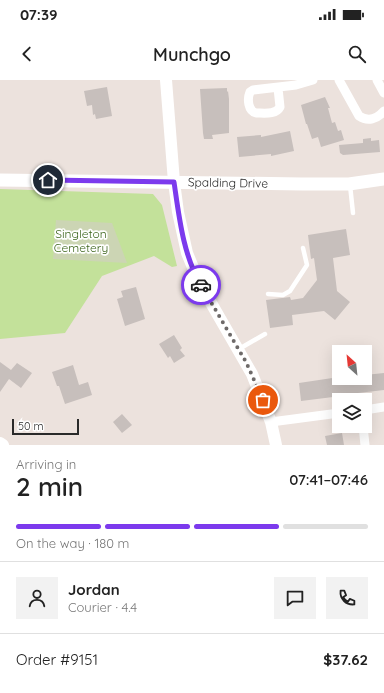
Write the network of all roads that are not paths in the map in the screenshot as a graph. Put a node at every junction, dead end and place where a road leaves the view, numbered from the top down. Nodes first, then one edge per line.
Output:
1 (166, 80) edge
2 (313, 80) edge
3 (339, 80) edge
4 (377, 80) edge
5 (278, 88) dead end
6 (384, 93) edge
7 (384, 111) edge
8 (0, 180) edge
9 (384, 180) edge
10 (174, 182) junction
11 (349, 184) junction
12 (353, 213) dead end
13 (303, 248) dead end
14 (268, 294) dead end
15 (265, 334) dead end
16 (239, 349) junction
17 (384, 407) edge
18 (372, 409) edge
19 (332, 413) edge
20 (271, 422) junction
21 (364, 433) edge
22 (0, 443) edge
23 (3, 445) edge
24 (276, 445) edge
25 (365, 445) edge

1 - 10 street
2 - 5 street
3 - 7 street
4 - 6 street
8 - 10 main road, Spalding Drive
9 - 11 main road, Spalding Drive
10 - 11 main road, Spalding Drive
10 - 16 street
11 - 12 lane
13 - 14 lane
15 - 16 lane
16 - 20 street
17 - 18 street
19 - 20 street
20 - 24 street
21 - 25 street
22 - 23 street

